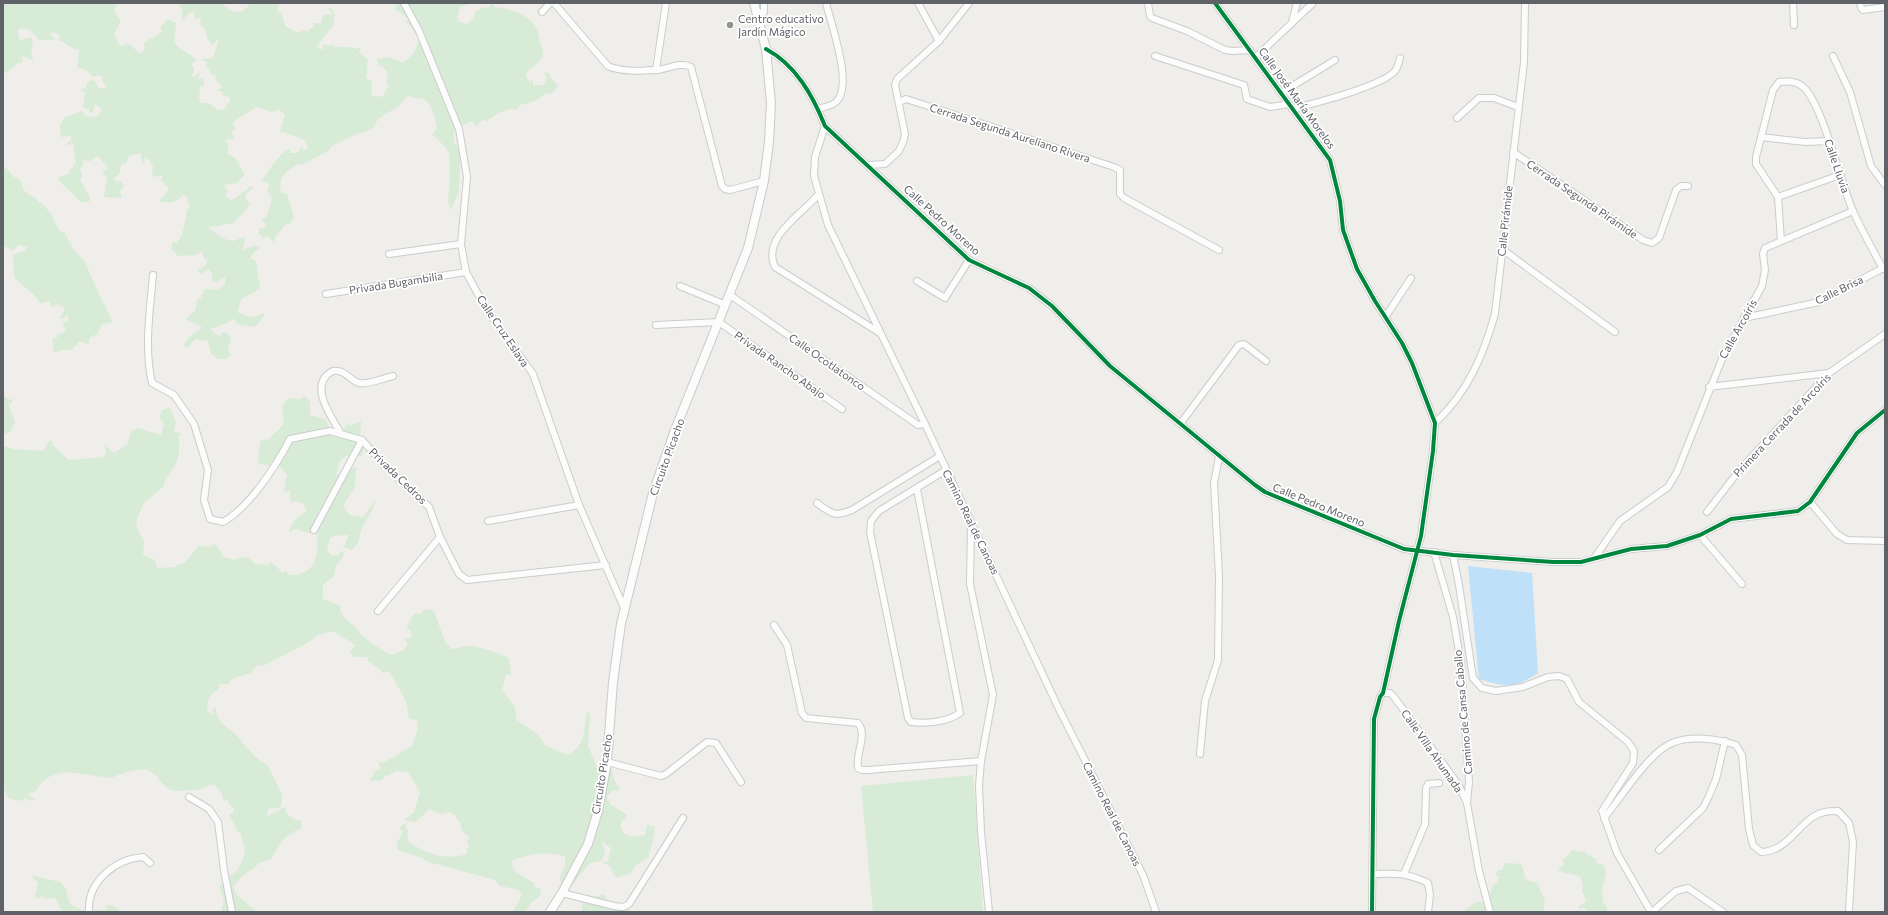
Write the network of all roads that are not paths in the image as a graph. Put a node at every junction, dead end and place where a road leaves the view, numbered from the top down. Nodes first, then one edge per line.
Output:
1 (404, 3) edge
2 (550, 3) edge
3 (554, 3) edge
4 (666, 3) edge
5 (754, 3) edge
6 (764, 3) edge
7 (826, 3) edge
8 (918, 3) edge
9 (969, 3) edge
10 (1148, 3) edge
11 (1215, 3) edge
12 (1297, 3) edge
13 (1313, 3) edge
14 (1525, 3) edge
15 (1793, 3) edge
16 (1860, 3) edge
17 (1885, 7) edge
18 (542, 12) dead end
19 (757, 14) junction
20 (1292, 22) junction
21 (1794, 26) dead end
22 (939, 40) junction
23 (766, 49) junction
24 (1250, 50) junction
25 (1155, 56) dead end
26 (1833, 56) dead end
27 (1256, 57) junction
28 (1400, 58) dead end
29 (1335, 60) dead end
30 (656, 70) junction
31 (1281, 93) junction
32 (899, 102) junction
33 (1291, 107) junction
34 (1518, 107) junction
35 (818, 109) junction
36 (1457, 118) dead end
37 (825, 126) junction
38 (1761, 137) junction
39 (1829, 141) junction
40 (1513, 152) junction
41 (868, 165) junction
42 (1840, 176) junction
43 (764, 181) junction
44 (1884, 182) edge
45 (1688, 186) dead end
46 (819, 194) junction
47 (1778, 197) junction
48 (1853, 211) junction
49 (1782, 241) junction
50 (461, 244) junction
51 (1502, 249) junction
52 (1219, 250) dead end
53 (389, 254) dead end
54 (969, 260) junction
55 (1884, 268) edge
56 (466, 272) junction
57 (153, 275) dead end
58 (1411, 278) dead end
59 (916, 281) dead end
60 (680, 286) dead end
61 (326, 294) dead end
62 (730, 295) junction
63 (726, 305) junction
64 (1386, 316) junction
65 (1744, 318) junction
66 (719, 322) junction
67 (656, 325) dead end
68 (1615, 332) dead end
69 (880, 334) junction
70 (1885, 334) edge
71 (1266, 361) dead end
72 (1829, 373) junction
73 (393, 376) dead end
74 (1709, 387) junction
75 (842, 409) dead end
76 (1885, 410) edge
77 (1435, 423) junction
78 (925, 424) junction
79 (1180, 424) junction
80 (341, 434) junction
81 (362, 440) junction
82 (940, 456) junction
83 (1219, 457) junction
84 (946, 470) junction
85 (917, 489) junction
86 (1810, 502) junction
87 (817, 503) dead end
88 (579, 505) junction
89 (1706, 512) dead end
90 (488, 521) dead end
91 (971, 521) junction
92 (314, 530) dead end
93 (1700, 535) junction
94 (440, 537) junction
95 (1885, 541) edge
96 (1418, 550) junction
97 (1434, 552) junction
98 (1453, 556) junction
99 (1595, 557) junction
100 (606, 565) junction
101 (1742, 584) dead end
102 (624, 608) junction
103 (378, 611) dead end
104 (774, 625) dead end
105 (1383, 693) junction
106 (1725, 741) junction
107 (1200, 754) dead end
108 (981, 761) junction
109 (607, 762) junction
110 (741, 782) dead end
111 (1440, 783) dead end
112 (189, 797) dead end
113 (1467, 803) junction
114 (683, 818) dead end
115 (1604, 818) junction
116 (1659, 850) dead end
117 (150, 863) dead end
118 (1374, 874) junction
119 (1404, 874) junction
120 (562, 893) junction
121 (89, 912) edge
122 (232, 912) edge
123 (550, 912) edge
124 (990, 912) edge
125 (1156, 912) edge
126 (1372, 912) edge
127 (1428, 912) edge
128 (1490, 912) edge
129 (1651, 912) edge
130 (1723, 912) edge
131 (1849, 912) edge

1 - 50 street, Calle Cruz Eslava
2 - 18 street
3 - 30 street
4 - 30 street
5 - 19 main road, Circuito Picacho
6 - 19 street
7 - 35 street
8 - 22 street
9 - 22 street
10 - 24 street
11 - 24 street, Calle José María Morelos
12 - 20 street
13 - 20 street
14 - 34 street, Calle Pirámide
15 - 21 street
16 - 17 street
19 - 23 main road, Circuito Picacho
20 - 27 street
22 - 32 street
23 - 35 street, Calle Pedro Moreno
23 - 43 main road, Circuito Picacho
24 - 27 street, Calle José María Morelos
25 - 33 street
26 - 44 street
27 - 31 street, Calle José María Morelos
28 - 33 street
29 - 31 street
30 - 43 street
31 - 33 street, Calle José María Morelos
32 - 41 street
32 - 52 street, Cerrada Segunda Aureliano Rivera
33 - 64 street, Calle José María Morelos
34 - 36 street
34 - 40 street, Calle Pirámide
35 - 37 street, Calle Pedro Moreno
37 - 41 street, Calle Pedro Moreno
37 - 46 street, Camino Real de Canoas
38 - 39 street
38 - 39 street, Calle Lluvia
38 - 47 street
39 - 42 street, Calle Lluvia
40 - 45 street, Cerrada Segunda Pirámide
40 - 51 street, Calle Pirámide
41 - 54 street, Calle Pedro Moreno
42 - 47 street
42 - 48 street, Calle Lluvia
43 - 62 main road, Circuito Picacho
46 - 69 street, Camino Real de Canoas
46 - 69 street
47 - 49 street
48 - 49 street
48 - 55 street, Calle Lluvia
49 - 65 street, Calle Arcoíris
50 - 53 street
50 - 56 street, Calle Cruz Eslava
51 - 68 street
51 - 77 street, Calle Pirámide
54 - 59 street
54 - 79 street, Calle Pedro Moreno
55 - 65 street, Calle Brisa
56 - 61 street, Privada Bugambilia
56 - 88 street, Calle Cruz Eslava
57 - 80 street, Privada Cedros
58 - 64 street
60 - 63 street
62 - 63 main road, Circuito Picacho
62 - 78 street, Calle Ocotlatonco
63 - 66 main road, Circuito Picacho
64 - 77 street, Calle José María Morelos
65 - 74 street, Calle Arcoíris
66 - 67 street
66 - 75 street, Privada Rancho Abajo
66 - 102 main road, Circuito Picacho
69 - 78 street, Camino Real de Canoas
70 - 72 street, Primera Cerrada de Arcoíris
71 - 79 street
72 - 74 street
72 - 89 street, Primera Cerrada de Arcoíris
73 - 80 street
74 - 99 street, Calle Arcoíris
76 - 86 street, Calle Pedro Moreno
77 - 96 street, Calle José María Morelos
78 - 82 street, Camino Real de Canoas
79 - 83 street, Calle Pedro Moreno
80 - 81 street, Privada Cedros
81 - 92 street
81 - 94 street, Privada Cedros
82 - 84 street, Camino Real de Canoas
82 - 87 street
83 - 96 street, Calle Pedro Moreno
83 - 107 street
84 - 85 street
84 - 91 street, Camino Real de Canoas
85 - 85 street
86 - 93 street, Calle Pedro Moreno
86 - 95 street
88 - 90 street
88 - 100 street, Calle Cruz Eslava
91 - 108 street
91 - 125 street, Camino Real de Canoas
93 - 99 street, Calle Pedro Moreno
93 - 101 street
94 - 100 street, Privada Cedros
94 - 103 street
96 - 97 street, Calle Pedro Moreno
96 - 105 street, Calle José María Morelos
97 - 98 street, Calle Pedro Moreno
97 - 113 street, Camino de Cansa Caballo
98 - 99 street, Calle Pedro Moreno
98 - 115 street
100 - 102 street, Calle Cruz Eslava
102 - 109 main road, Circuito Picacho
104 - 108 street
105 - 113 street, Calle Villa Ahumada
105 - 118 street, Calle José María Morelos
106 - 115 street
106 - 116 street
106 - 131 street
108 - 124 street
109 - 110 street
109 - 120 main road, Circuito Picacho
111 - 119 street
112 - 122 street
113 - 128 street, Calle Villa Ahumada
114 - 120 street
115 - 129 street
117 - 121 street
118 - 119 street
118 - 126 street, Calle José María Morelos
119 - 127 street
120 - 123 main road, Circuito Picacho
129 - 130 street

